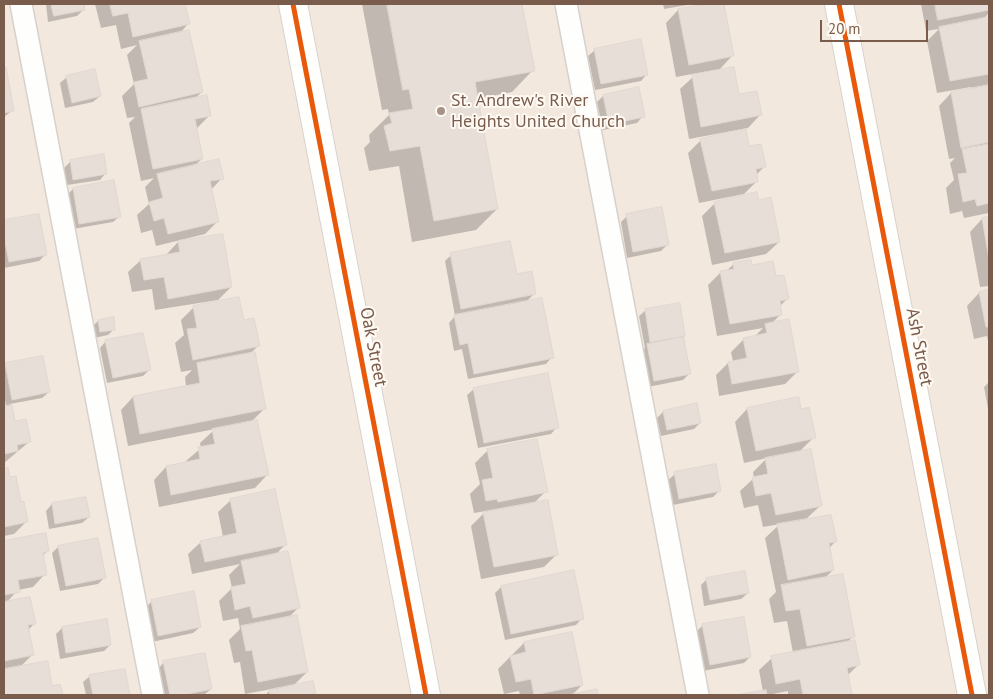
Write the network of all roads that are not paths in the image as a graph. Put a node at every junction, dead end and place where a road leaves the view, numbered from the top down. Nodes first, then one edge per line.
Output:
1 (21, 4) edge
2 (293, 4) edge
3 (566, 4) edge
4 (839, 4) edge
5 (153, 695) edge
6 (426, 695) edge
7 (698, 695) edge
8 (972, 695) edge

1 - 5 lane
2 - 6 street, Oak Street
3 - 7 lane
4 - 8 street, Ash Street

